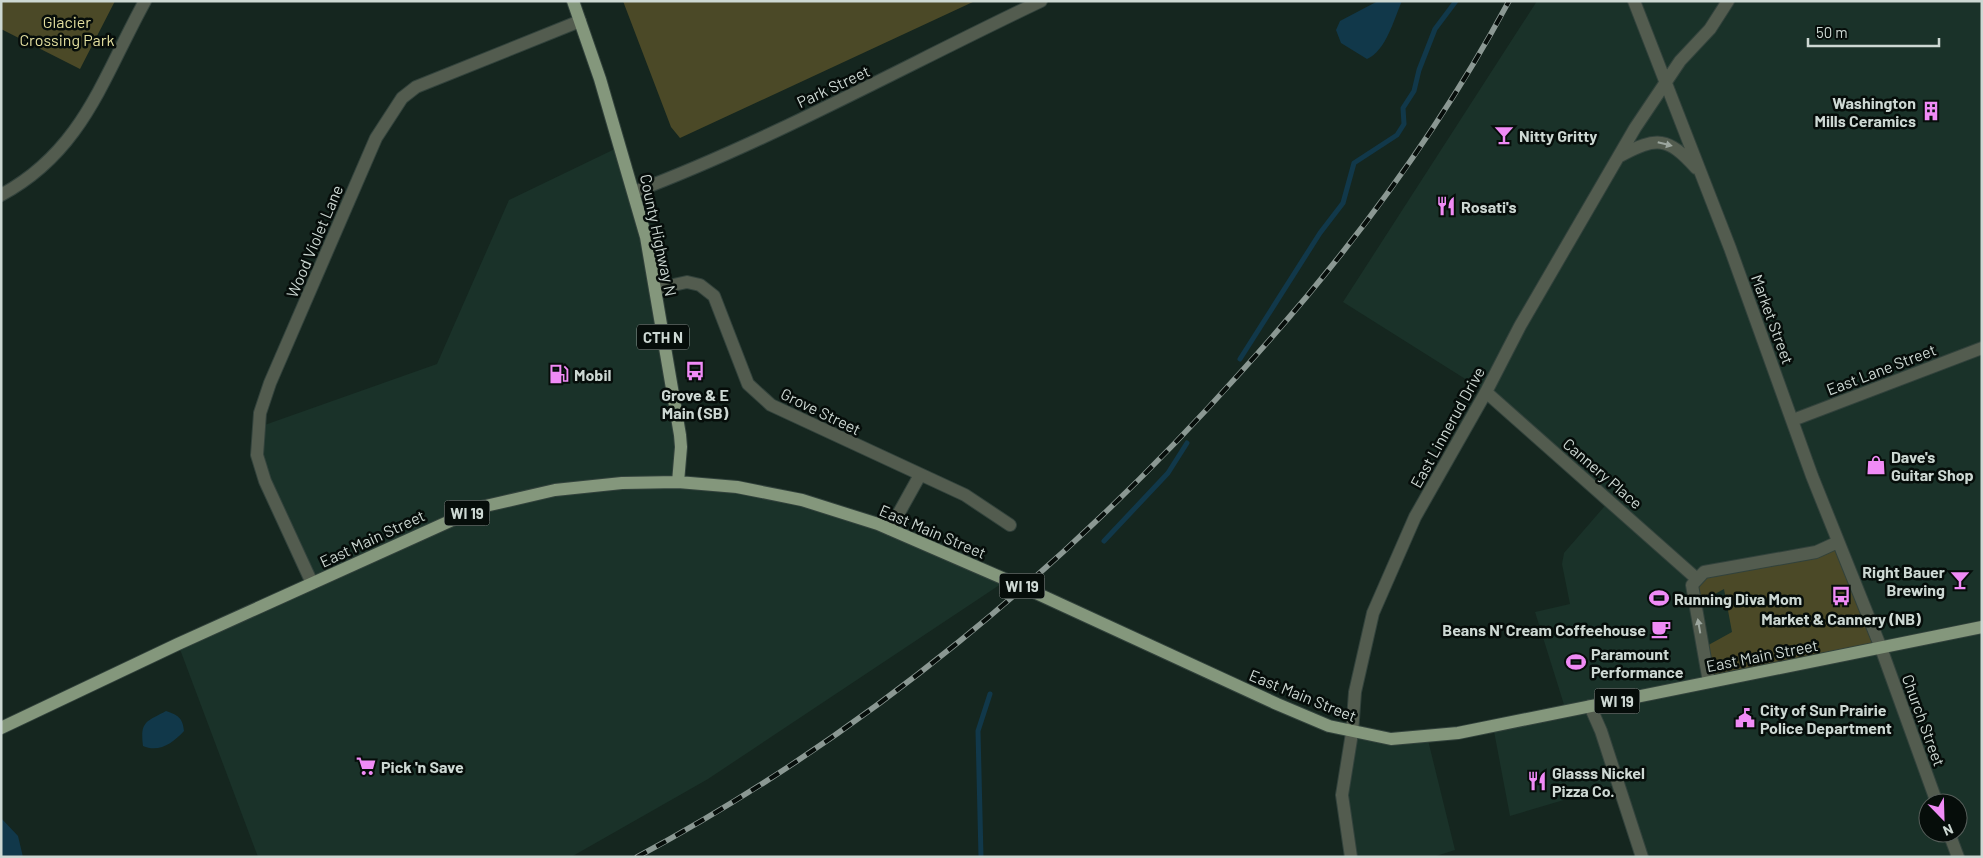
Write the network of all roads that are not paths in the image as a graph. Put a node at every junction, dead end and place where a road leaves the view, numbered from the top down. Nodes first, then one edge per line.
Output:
1 (145, 1) edge
2 (573, 1) edge
3 (1041, 1) edge
4 (1634, 1) edge
5 (1728, 1) edge
6 (580, 21) junction
7 (1666, 82) junction
8 (1620, 156) junction
9 (1702, 175) junction
10 (634, 192) junction
11 (1, 195) edge
12 (655, 289) junction
13 (1982, 348) edge
14 (1486, 392) junction
15 (1792, 420) junction
16 (920, 475) junction
17 (678, 482) junction
18 (1010, 525) dead end
19 (890, 530) junction
20 (1838, 542) junction
21 (312, 583) junction
22 (1695, 585) junction
23 (1982, 627) edge
24 (1881, 648) junction
25 (1709, 682) junction
26 (1590, 706) junction
27 (1, 728) edge
28 (1352, 733) junction
29 (1933, 793) edge
30 (1953, 843) edge
31 (1349, 856) edge
32 (1642, 857) edge
33 (1958, 857) edge

1 - 11 street
2 - 6 main road, County Highway N / CTH N
3 - 10 street, Park Street
4 - 7 street, Market Street
5 - 7 street, East Linnerud Drive
6 - 10 main road, County Highway N / CTH N
6 - 21 street, Wood Violet Lane
7 - 8 street, East Linnerud Drive
7 - 9 street, Market Street
8 -> 9 street
8 - 14 street, East Linnerud Drive
9 - 15 street, Market Street
10 - 12 main road, County Highway N / CTH N
12 - 16 street, Grove Street
12 - 17 main road, County Highway N / CTH N
13 - 15 street, East Lane Street
14 - 22 street, Cannery Place
14 - 28 street, East Linnerud Drive
15 - 20 street, Market Street
16 - 18 street, Grove Street
16 - 19 street
17 - 19 main road, East Main Street / WI 19
17 - 21 main road, East Main Street / WI 19
19 - 28 main road, East Main Street / WI 19
20 - 22 street
20 - 24 street, Market Street
21 - 27 main road, East Main Street / WI 19
25 -> 22 street
23 - 24 main road, East Main Street / WI 19
24 - 25 main road, East Main Street / WI 19
24 - 29 street, Church Street
25 - 26 main road, East Main Street / WI 19
26 - 28 main road, East Main Street / WI 19
26 - 32 street
28 - 31 street, East Linnerud Drive
30 - 33 street

